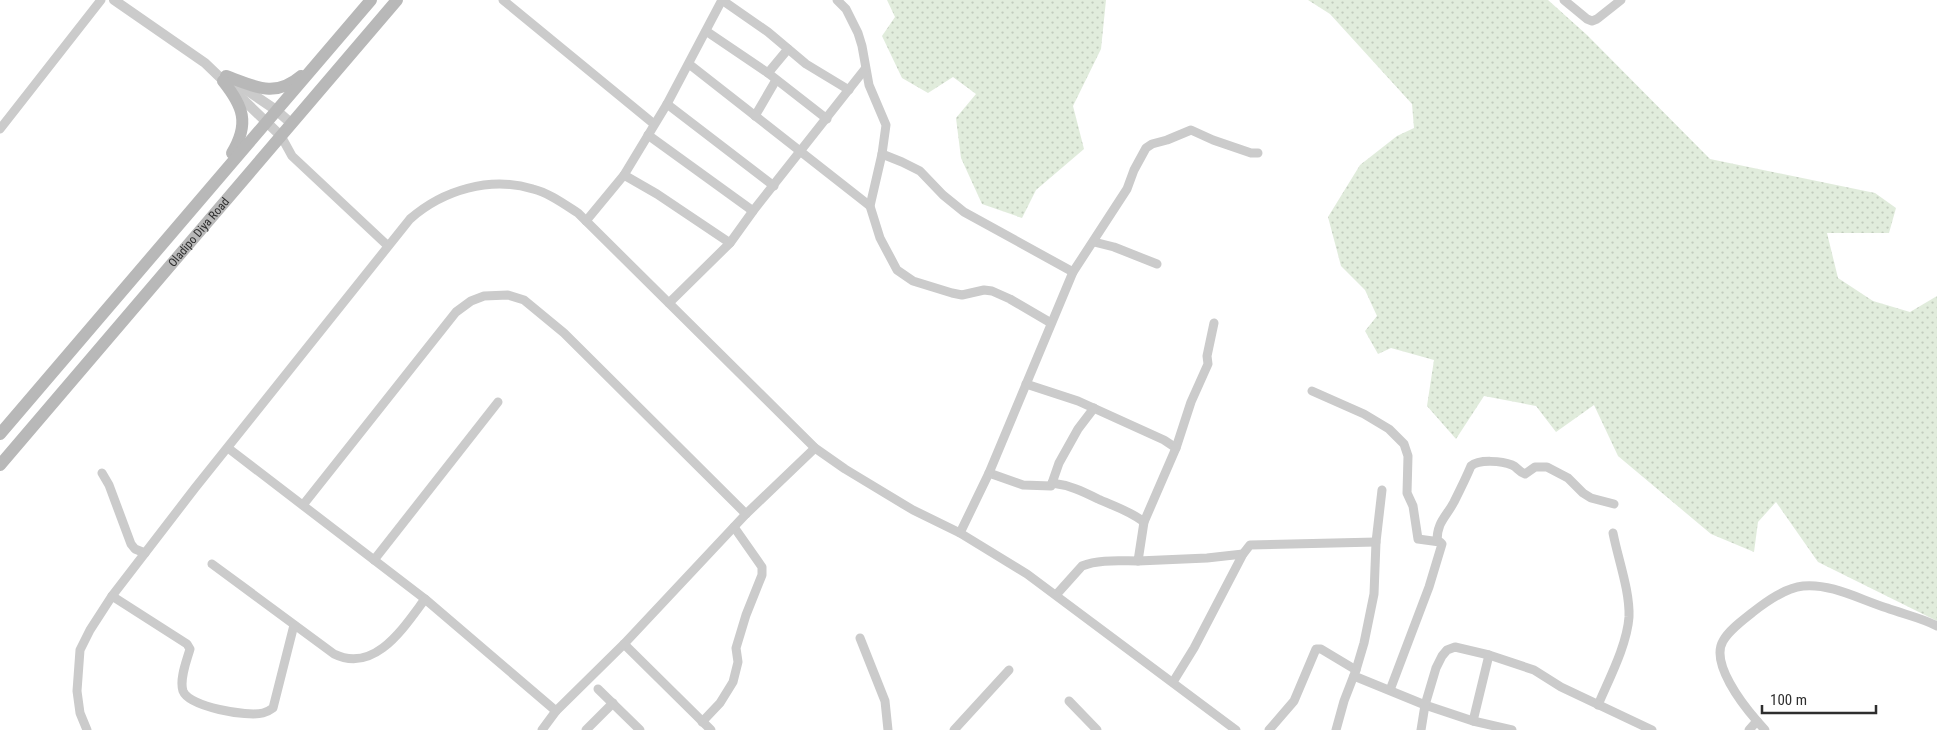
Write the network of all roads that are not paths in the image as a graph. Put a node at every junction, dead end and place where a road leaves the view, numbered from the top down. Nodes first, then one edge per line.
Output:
1 (101, 0) edge
2 (114, 0) edge
3 (371, 0) edge
4 (397, 0) edge
5 (503, 0) edge
6 (722, 0) edge
7 (837, 0) edge
8 (1564, 0) edge
9 (1621, 0) edge
10 (706, 30) junction
11 (788, 49) junction
12 (324, 57) junction
13 (689, 64) junction
14 (865, 69) junction
15 (768, 73) junction
16 (221, 76) junction
17 (776, 80) junction
18 (849, 90) junction
19 (667, 104) junction
20 (276, 110) junction
21 (755, 116) junction
22 (827, 119) junction
23 (266, 121) junction
24 (292, 124) junction
25 (654, 124) junction
26 (0, 129) edge
27 (648, 135) junction
28 (280, 136) junction
29 (801, 152) junction
30 (1258, 153) dead end
31 (882, 154) junction
32 (624, 175) junction
33 (217, 180) junction
34 (774, 186) junction
35 (870, 206) junction
36 (753, 211) junction
37 (586, 221) junction
38 (1094, 242) junction
39 (730, 243) junction
40 (388, 246) junction
41 (1157, 264) dead end
42 (1073, 272) junction
43 (668, 303) junction
44 (1051, 323) junction
45 (1214, 323) dead end
46 (1026, 384) junction
47 (1312, 391) dead end
48 (498, 402) dead end
49 (1094, 408) junction
50 (0, 434) edge
51 (228, 448) junction
52 (815, 448) junction
53 (1176, 448) junction
54 (0, 465) edge
55 (102, 472) dead end
56 (989, 473) junction
57 (1052, 483) junction
58 (1382, 490) dead end
59 (303, 504) junction
60 (1614, 504) dead end
61 (746, 514) junction
62 (1144, 522) junction
63 (734, 527) junction
64 (960, 533) junction
65 (1613, 533) dead end
66 (1437, 541) junction
67 (1376, 542) junction
68 (146, 553) junction
69 (1243, 554) junction
70 (374, 560) junction
71 (1138, 562) junction
72 (212, 564) dead end
73 (1056, 595) junction
74 (112, 596) junction
75 (425, 599) junction
76 (294, 625) junction
77 (1937, 626) edge
78 (860, 638) dead end
79 (624, 644) junction
80 (1489, 655) junction
81 (1009, 670) dead end
82 (1355, 673) junction
83 (1173, 682) junction
84 (598, 689) dead end
85 (1390, 690) junction
86 (1069, 701) dead end
87 (613, 703) junction
88 (1425, 705) junction
89 (1598, 705) junction
90 (556, 711) junction
91 (1473, 720) junction
92 (1757, 721) junction
93 (702, 722) junction
94 (87, 730) edge
95 (542, 730) edge
96 (586, 730) edge
97 (640, 730) edge
98 (711, 730) edge
99 (888, 730) edge
100 (954, 730) edge
101 (1097, 730) edge
102 (1236, 730) edge
103 (1269, 730) edge
104 (1336, 730) edge
105 (1421, 730) edge
106 (1512, 730) edge
107 (1652, 730) edge
108 (1749, 730) edge
109 (1765, 730) edge

1 - 26 street
2 - 16 street
3 - 12 main road, Oladipo Diya Road
4 - 24 main road, Oladipo Diya Road
5 - 25 street
6 - 10 street
6 - 11 street
7 - 14 street
8 - 9 street
10 - 13 street
10 - 15 street
11 - 15 street
11 - 18 street
12 - 16 main road
12 - 20 main road, Oladipo Diya Road
13 - 19 street
13 - 21 street
14 - 18 street
14 - 31 street
15 - 17 street
16 - 20 street
16 - 23 street
16 - 33 main road
17 - 21 street
17 - 22 street
18 - 22 street
19 - 25 street
19 - 34 street
20 - 23 main road, Oladipo Diya Road
20 - 24 street
21 - 29 street
22 - 29 street
23 - 28 street
23 - 33 main road, Oladipo Diya Road
24 - 28 main road, Oladipo Diya Road
25 - 27 street
27 - 32 street
27 - 36 street
28 - 40 street
28 - 54 main road, Oladipo Diya Road
29 - 34 street
29 - 35 street
30 - 38 street
31 - 35 street
31 - 42 street
32 - 37 street
32 - 39 street
33 - 50 main road, Oladipo Diya Road
34 - 36 street
35 - 44 street
36 - 39 street
37 - 40 street
37 - 43 street
38 - 41 street
38 - 42 street
39 - 43 street
40 - 51 street
42 - 44 street
43 - 52 street
44 - 46 street
45 - 53 street
46 - 49 street
46 - 56 street
47 - 66 street
48 - 70 street
49 - 53 street
49 - 57 street
51 - 59 street
51 - 68 street
52 - 61 street
52 - 64 street
53 - 62 street
55 - 68 street
56 - 57 street
56 - 64 street
57 - 62 street
58 - 67 street
59 - 61 street
59 - 70 street
60 - 66 street
61 - 63 street
62 - 71 street
63 - 79 street
63 - 93 street
64 - 73 street
65 - 89 street
66 - 85 street
67 - 69 street
67 - 82 street
68 - 74 street
69 - 71 street
69 - 83 street
70 - 75 street
71 - 73 street
72 - 76 street
73 - 83 street
74 - 76 street
74 - 94 street
75 - 76 street
75 - 90 street
77 - 92 street
78 - 99 street
79 - 90 street
79 - 93 street
80 - 88 street
80 - 89 street
80 - 91 street
81 - 100 street
82 - 85 street
82 - 103 street
82 - 104 street
83 - 102 street
84 - 87 street
85 - 88 street
86 - 101 street
87 - 96 street
87 - 97 street
88 - 91 street
88 - 105 street
89 - 107 street
90 - 95 street
91 - 106 street
92 - 108 street
92 - 109 street
93 - 98 street

